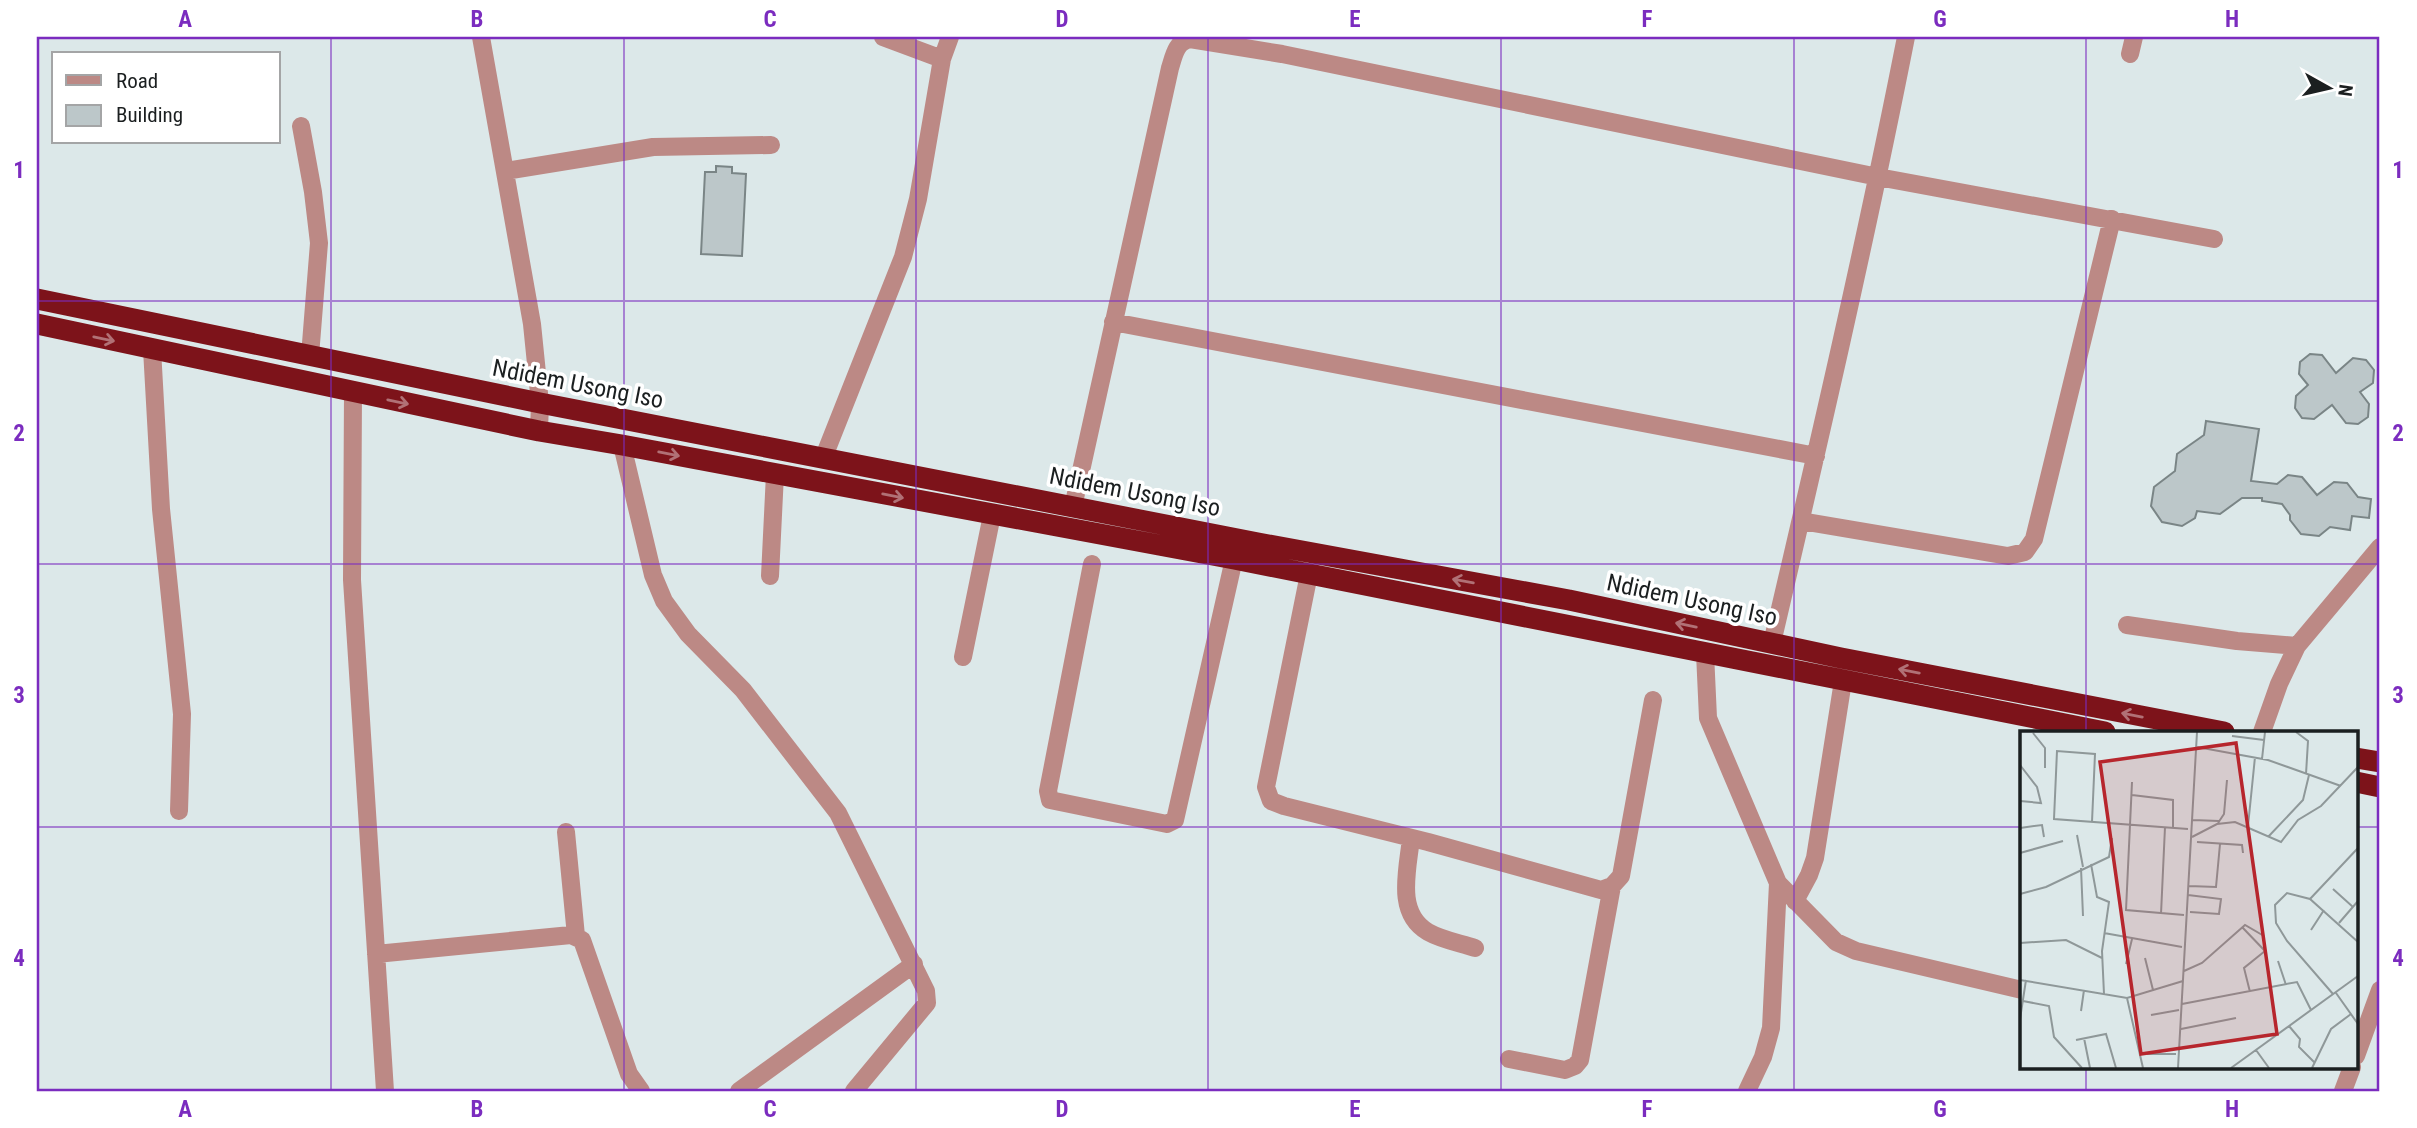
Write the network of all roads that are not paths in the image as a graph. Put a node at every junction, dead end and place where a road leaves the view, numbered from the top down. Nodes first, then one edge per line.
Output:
1 (481, 37) edge
2 (883, 37) edge
3 (950, 37) edge
4 (1906, 37) edge
5 (942, 59) junction
6 (301, 126) dead end
7 (771, 145) dead end
8 (505, 171) junction
9 (1878, 177) junction
10 (2112, 219) junction
11 (2214, 239) dead end
12 (37, 299) edge
13 (1113, 322) junction
14 (37, 324) edge
15 (152, 349) junction
16 (310, 356) junction
17 (353, 392) junction
18 (540, 403) junction
19 (539, 431) junction
20 (622, 445) junction
21 (1816, 456) junction
22 (823, 459) junction
23 (775, 474) junction
24 (1073, 507) junction
25 (992, 515) junction
26 (1801, 521) junction
27 (2380, 547) edge
28 (1234, 559) junction
29 (1092, 564) dead end
30 (1309, 574) junction
31 (770, 576) dead end
32 (2127, 625) dead end
33 (1772, 643) junction
34 (2297, 646) junction
35 (1705, 653) junction
36 (963, 657) dead end
37 (1843, 681) junction
38 (1653, 700) dead end
39 (2095, 731) edge
40 (2214, 731) edge
41 (2263, 731) edge
42 (2358, 758) edge
43 (2380, 762) edge
44 (2358, 782) edge
45 (2380, 787) edge
46 (179, 811) dead end
47 (566, 832) dead end
48 (1411, 838) junction
49 (1778, 883) junction
50 (1612, 886) junction
51 (1795, 901) junction
52 (576, 936) junction
53 (1475, 948) dead end
54 (376, 954) junction
55 (914, 964) junction
56 (2020, 990) edge
57 (2380, 990) edge
58 (2358, 1050) edge
59 (1509, 1059) dead end
60 (2352, 1068) edge
61 (385, 1091) edge
62 (641, 1091) edge
63 (739, 1091) edge
64 (854, 1091) edge
65 (1747, 1091) edge
66 (2343, 1091) edge

1 - 8 street
2 - 5 street
3 - 5 street
4 - 9 street
5 - 22 street
6 - 16 street
7 - 8 street
8 - 18 street
9 - 10 street
9 - 13 street
9 - 21 street
10 - 11 street
10 - 26 street
12 - 16 highway, Ndidem Usong Iso
13 - 21 street
13 - 24 street
14 -> 15 highway, Ndidem Usong Iso
15 - 17 highway, Ndidem Usong Iso
15 - 46 street
16 - 18 highway, Ndidem Usong Iso
17 -> 19 highway, Ndidem Usong Iso
17 - 54 street
18 - 19 street
18 - 22 highway, Ndidem Usong Iso
19 - 20 highway, Ndidem Usong Iso
20 -> 23 highway, Ndidem Usong Iso
20 - 55 street
21 - 26 street
22 - 24 highway, Ndidem Usong Iso
23 -> 25 highway, Ndidem Usong Iso
23 - 31 street
33 -> 24 highway, Ndidem Usong Iso
25 - 28 highway, Ndidem Usong Iso
25 - 36 street
26 - 33 street
27 - 34 street
28 - 29 street
28 - 30 highway, Ndidem Usong Iso
30 - 35 highway, Ndidem Usong Iso
30 - 48 street
32 - 34 street
40 -> 33 highway, Ndidem Usong Iso
34 - 41 street
35 - 37 highway, Ndidem Usong Iso
35 - 49 street
37 - 39 highway, Ndidem Usong Iso
37 - 51 street
38 - 50 street
42 - 43 highway
44 - 45 highway
47 - 52 street
48 - 50 street
48 - 53 street
49 - 51 street
49 - 65 street
50 - 59 street
51 - 56 street
52 - 54 street
52 - 62 street
54 - 61 street
55 - 63 street
55 - 64 street
57 - 58 street
60 - 66 street

